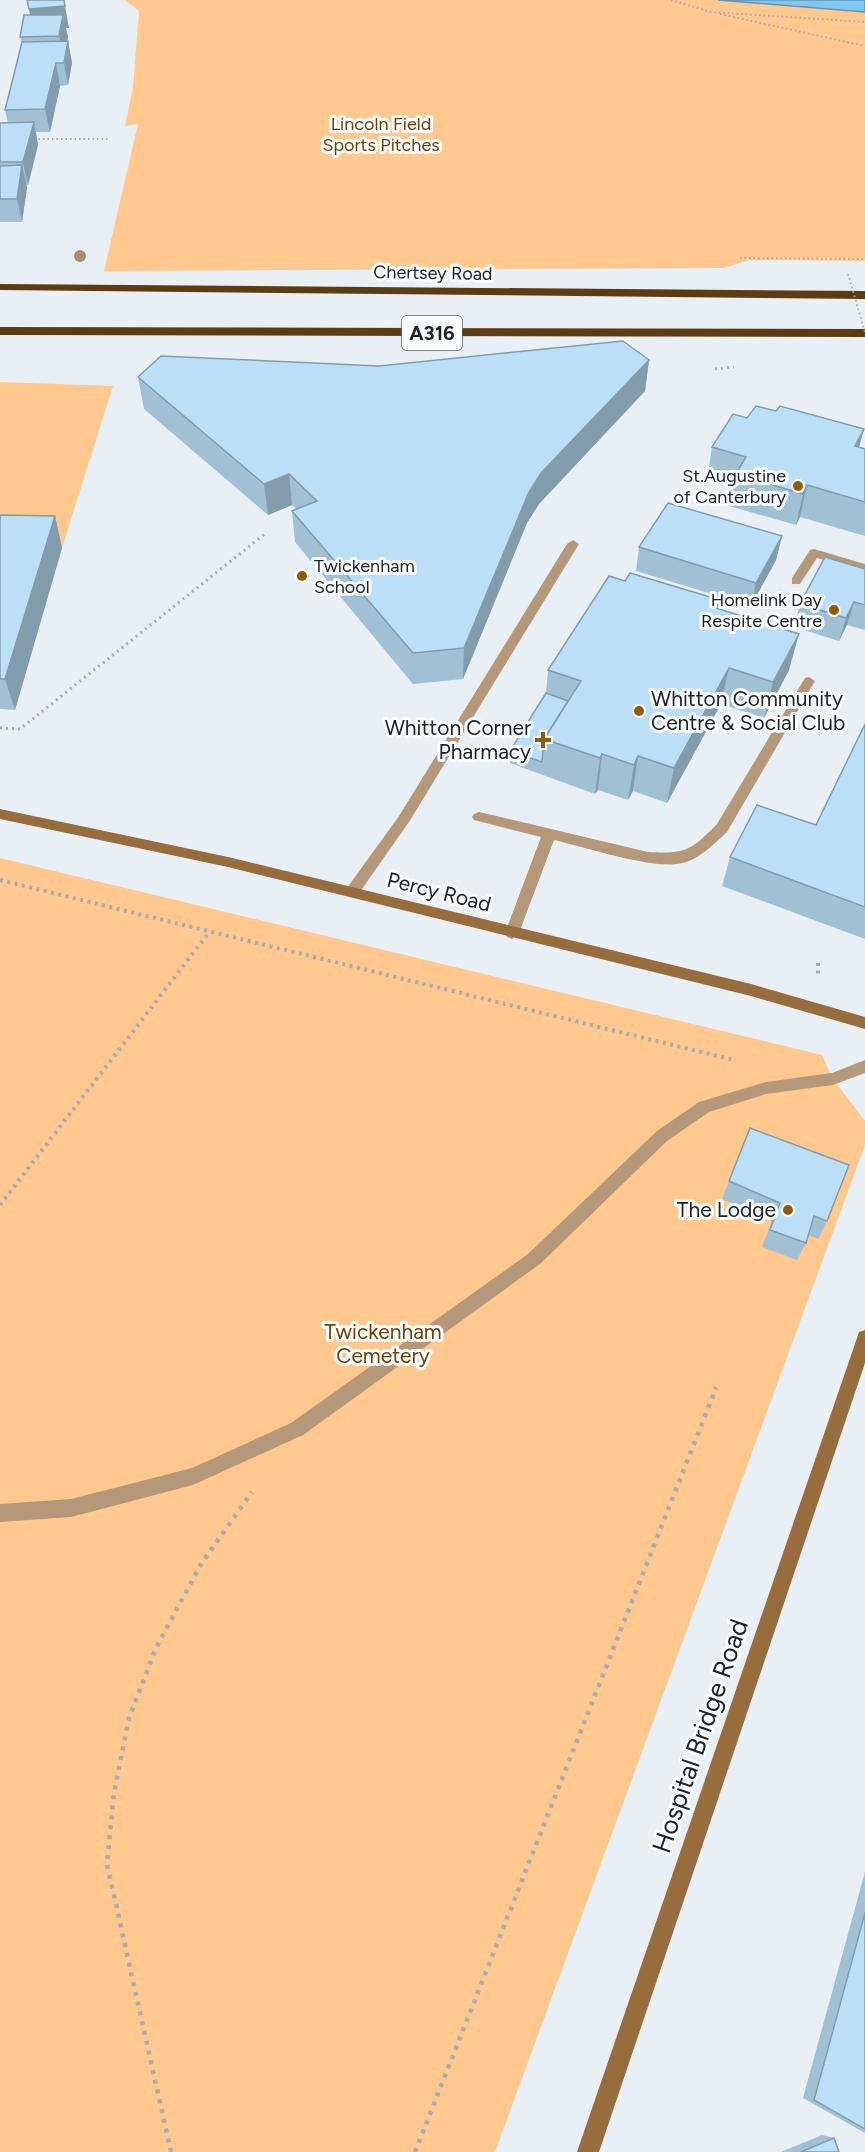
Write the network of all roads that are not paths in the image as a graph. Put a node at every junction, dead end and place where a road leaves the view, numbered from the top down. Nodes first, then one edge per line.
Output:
1 (0, 287) edge
2 (865, 295) edge
3 (0, 331) edge
4 (865, 333) edge
5 (573, 544) dead end
6 (865, 568) edge
7 (796, 581) dead end
8 (809, 681) dead end
9 (0, 814) edge
10 (479, 817) dead end
11 (549, 834) junction
12 (352, 892) junction
13 (512, 933) junction
14 (865, 1023) edge
15 (865, 1065) edge
16 (865, 1338) edge
17 (0, 1513) edge
18 (588, 2152) edge

1 - 2 highway, Chertsey Road / A316
3 - 4 highway, A316
5 - 12 lane
6 - 7 lane
8 - 11 lane
9 - 12 street, Percy Road
10 - 11 lane
11 - 13 lane
12 - 13 street, Percy Road
13 - 14 street, Percy Road
15 - 17 lane
16 - 18 street, Hospital Bridge Road

